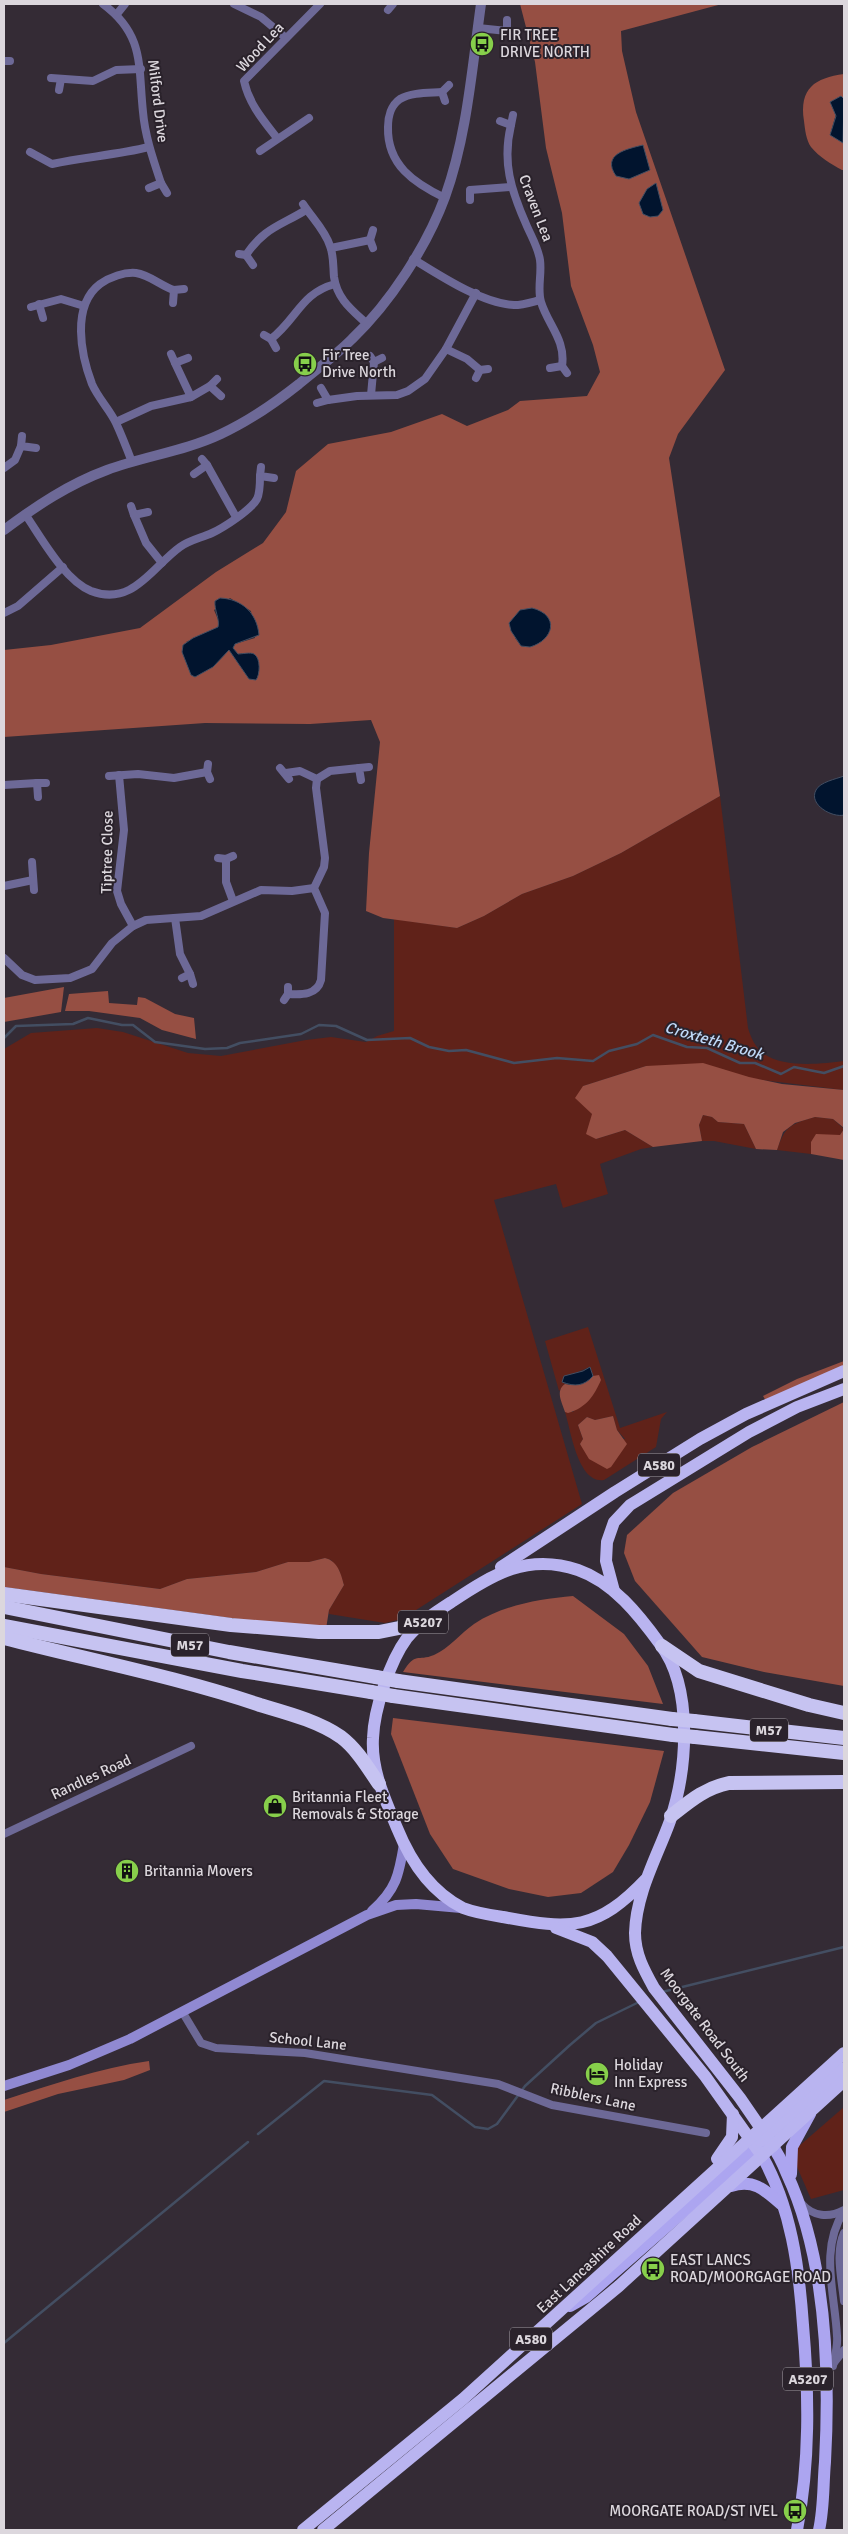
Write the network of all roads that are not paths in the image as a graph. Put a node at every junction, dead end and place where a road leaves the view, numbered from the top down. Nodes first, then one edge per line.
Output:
1 (103, 4) edge
2 (125, 4) edge
3 (234, 4) edge
4 (320, 4) edge
5 (481, 4) edge
6 (117, 14) junction
7 (507, 20) dead end
8 (478, 28) junction
9 (517, 30) dead end
10 (507, 31) junction
11 (286, 38) junction
12 (141, 69) junction
13 (51, 78) dead end
14 (61, 79) junction
15 (449, 84) dead end
16 (59, 90) dead end
17 (442, 92) junction
18 (445, 101) dead end
19 (514, 115) dead end
20 (309, 118) dead end
21 (500, 121) dead end
22 (511, 125) junction
23 (277, 138) junction
24 (149, 147) junction
25 (260, 151) dead end
26 (30, 152) dead end
27 (52, 164) junction
28 (50, 174) dead end
29 (161, 183) junction
30 (511, 187) junction
31 (149, 188) dead end
32 (168, 193) dead end
33 (444, 198) junction
34 (470, 200) dead end
35 (373, 230) dead end
36 (370, 240) junction
37 (331, 248) junction
38 (374, 248) dead end
39 (413, 259) junction
40 (253, 265) dead end
41 (335, 284) junction
42 (174, 290) junction
43 (184, 290) dead end
44 (476, 294) junction
45 (540, 300) junction
46 (173, 303) dead end
47 (39, 304) junction
48 (84, 306) junction
49 (31, 307) dead end
50 (44, 318) dead end
51 (366, 324) junction
52 (276, 348) dead end
53 (446, 349) junction
54 (171, 354) dead end
55 (188, 358) dead end
56 (382, 358) dead end
57 (175, 363) junction
58 (562, 366) junction
59 (550, 368) dead end
60 (481, 372) dead end
61 (567, 373) dead end
62 (217, 379) dead end
63 (210, 386) junction
64 (321, 388) dead end
65 (371, 395) junction
66 (221, 396) dead end
67 (192, 397) junction
68 (328, 400) junction
69 (317, 403) dead end
70 (116, 422) junction
71 (22, 436) dead end
72 (21, 446) junction
73 (36, 448) dead end
74 (132, 462) junction
75 (4, 468) edge
76 (262, 468) dead end
77 (194, 474) dead end
78 (260, 476) junction
79 (274, 478) dead end
80 (131, 506) dead end
81 (148, 512) dead end
82 (25, 514) junction
83 (134, 515) junction
84 (236, 517) junction
85 (4, 530) edge
86 (162, 563) junction
87 (63, 567) junction
88 (4, 613) edge
89 (369, 767) dead end
90 (359, 768) junction
91 (208, 772) dead end
92 (285, 774) dead end
93 (119, 775) junction
94 (109, 776) dead end
95 (317, 779) junction
96 (360, 780) dead end
97 (36, 783) junction
98 (46, 783) dead end
99 (4, 785) edge
100 (38, 797) dead end
101 (226, 858) dead end
102 (32, 862) dead end
103 (33, 880) junction
104 (4, 886) edge
105 (314, 888) junction
106 (34, 890) dead end
107 (233, 901) junction
108 (176, 918) junction
109 (133, 926) junction
110 (4, 958) edge
111 (190, 974) junction
112 (182, 978) dead end
113 (194, 984) dead end
114 (287, 994) dead end
115 (844, 1370) edge
116 (844, 1389) edge
117 (485, 1579) junction
118 (614, 1591) junction
119 (4, 1594) edge
120 (4, 1607) edge
121 (427, 1618) junction
122 (4, 1626) edge
123 (4, 1638) edge
124 (662, 1646) junction
125 (844, 1713) edge
126 (844, 1738) edge
127 (191, 1746) dead end
128 (844, 1754) edge
129 (844, 1782) edge
130 (379, 1784) junction
131 (671, 1816) junction
132 (4, 1834) edge
133 (404, 1844) junction
134 (647, 1878) junction
135 (464, 1908) junction
136 (367, 1915) junction
137 (548, 1926) junction
138 (183, 2013) junction
139 (844, 2052) edge
140 (844, 2068) edge
141 (446, 2076) joint
142 (844, 2081) edge
143 (4, 2084) edge
144 (812, 2112) junction
145 (732, 2113) junction
146 (706, 2133) dead end
147 (767, 2137) junction
148 (756, 2147) junction
149 (731, 2186) junction
150 (795, 2192) junction
151 (783, 2206) junction
152 (844, 2211) edge
153 (844, 2234) edge
154 (645, 2235) junction
155 (844, 2301) edge
156 (563, 2310) junction
157 (844, 2350) edge
158 (829, 2370) junction
159 (808, 2376) junction
160 (303, 2530) edge
161 (323, 2530) edge
162 (797, 2530) edge
163 (819, 2530) edge

1 - 6 street, Milford Drive
2 - 6 street
3 - 11 street
4 - 11 street, Wood Lea
5 - 8 street
6 - 12 street, Milford Drive
7 - 10 street
8 - 10 street
8 - 33 street
9 - 10 street
11 - 23 street, Wood Lea
12 - 14 street
12 - 24 street, Milford Drive
13 - 14 street
14 - 16 street
15 - 17 street
17 - 18 street
17 - 33 street
19 - 22 street, Craven Lea
20 - 23 street
21 - 22 street
22 - 30 street, Craven Lea
23 - 25 street
24 - 27 street
24 - 29 street, Milford Drive
26 - 27 street
27 - 28 street
29 - 31 street
29 - 32 street, Milford Drive
30 - 34 street
30 - 45 street, Craven Lea
33 - 39 street
35 - 36 street
36 - 37 street
36 - 38 street
37 - 40 street
37 - 41 street
39 - 44 street
39 - 51 street
41 - 51 street
41 - 52 street
42 - 43 street
42 - 46 street
42 - 48 street
44 - 45 street
44 - 53 street
45 - 58 street, Craven Lea
47 - 48 street
47 - 49 street
47 - 50 street
48 - 70 street
51 - 74 street
53 - 60 street
53 - 65 street
54 - 57 street
55 - 57 street
56 - 65 street
57 - 67 street
58 - 59 street
58 - 61 street
62 - 63 street
63 - 66 street
63 - 67 street
64 - 68 street
65 - 68 street
67 - 70 street
68 - 69 street
70 - 74 street
71 - 72 street
72 - 73 street
72 - 75 street
74 - 82 street
76 - 78 street
77 - 84 street
78 - 79 street
78 - 84 street
80 - 83 street
81 - 83 street
82 - 85 street
82 - 87 street
83 - 86 street
84 - 86 street
86 - 87 street
87 - 88 street
89 - 90 street
90 - 95 street
90 - 96 street
91 - 93 street
92 - 95 street
93 - 94 street
93 - 109 street, Tiptree Close
95 - 105 street
97 - 98 street
97 - 99 street
97 - 100 street
101 - 107 street
102 - 103 street
103 - 104 street
103 - 106 street
105 - 107 street
105 - 114 street
107 - 108 street
108 - 109 street
108 - 111 street
109 - 110 street
111 - 112 street
111 - 113 street
115 - 117 highway, A580
116 - 118 highway, A580
117 - 118 highway, A5207
117 - 121 highway, A5207
118 - 124 highway, A5207
119 - 121 highway
120 - 126 highway, M57, bridge
121 - 130 highway, A5207
122 - 128 highway, M57, bridge
123 - 130 highway
124 - 125 highway
124 - 131 highway, A5207
127 - 132 street, Randles Road
129 - 131 highway
130 - 133 highway, A5207
131 - 134 highway, A5207
133 - 135 highway, A5207
133 - 136 main road
134 - 137 highway, A5207
134 - 147 highway, Moorgate Road South / A5207
135 - 136 main road
135 - 137 highway, A5207
136 - 138 main road
137 - 145 highway, Moorgate Road South / A5207
138 - 141 street, School Lane
138 - 143 main road
139 - 147 highway, East Lancashire Road / A580
140 - 147 highway
141 - 146 street, Ribblers Lane
142 - 144 highway, East Lancashire Road / A580
144 - 147 highway, East Lancashire Road / A580
144 - 150 main road, A5207
145 - 148 highway, A5207
145 - 154 highway
147 - 148 highway, East Lancashire Road / A580
147 - 148 highway, East Lancashire Road / A580
147 - 150 main road, A5207
148 - 149 highway, East Lancashire Road / A580
148 - 151 main road, A5207
148 - 154 highway, East Lancashire Road / A580
148 - 156 main road
149 - 151 main road
149 - 161 highway, East Lancashire Road / A580
150 - 152 street
150 - 158 main road, A5207
151 - 159 main road, A5207
152 - 158 street
153 - 155 street
154 - 156 highway, East Lancashire Road / A580
156 - 160 highway, East Lancashire Road / A580
157 - 158 street
158 - 159 street
158 - 163 main road, A5207
159 - 162 main road, A5207

